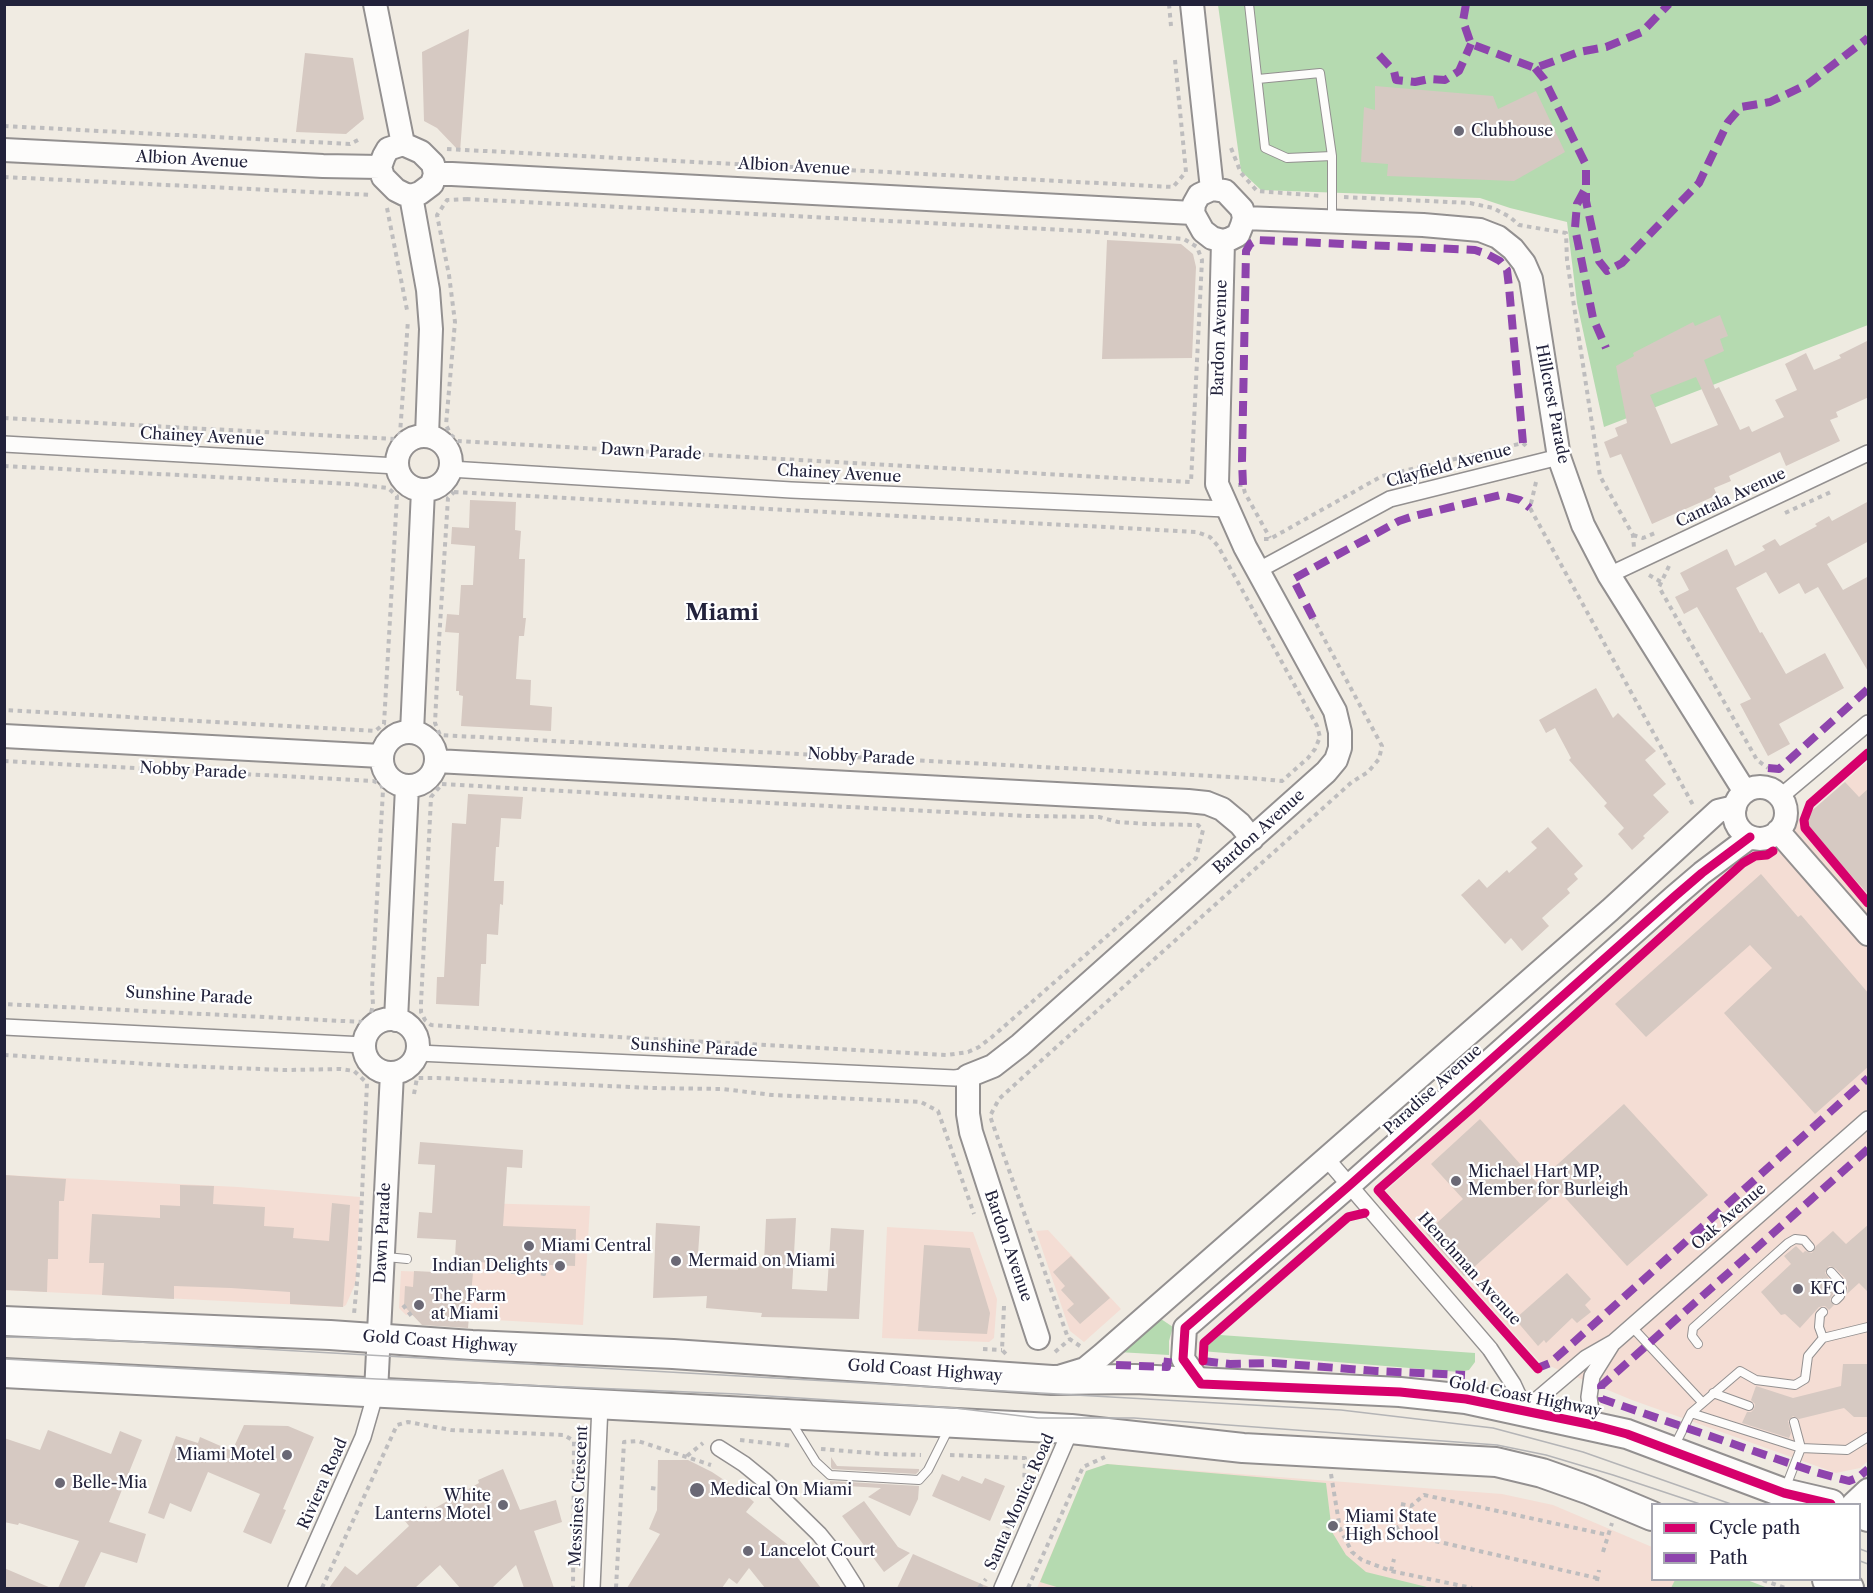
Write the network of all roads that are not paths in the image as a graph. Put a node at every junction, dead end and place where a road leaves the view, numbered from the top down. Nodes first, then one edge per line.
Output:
1 (375, 4) edge
2 (1192, 4) edge
3 (1249, 4) edge
4 (1258, 80) junction
5 (403, 144) junction
6 (4, 150) edge
7 (1332, 156) junction
8 (380, 167) junction
9 (435, 174) junction
10 (1212, 189) junction
11 (411, 196) junction
12 (1193, 213) junction
13 (1244, 218) junction
14 (1332, 221) junction
15 (1223, 241) junction
16 (427, 436) junction
17 (4, 444) edge
18 (1869, 453) edge
19 (1559, 457) junction
20 (397, 466) junction
21 (450, 469) junction
22 (423, 490) junction
23 (1226, 508) junction
24 (1257, 571) junction
25 (1609, 575) junction
26 (1869, 723) edge
27 (412, 732) junction
28 (4, 736) edge
29 (381, 756) junction
30 (436, 761) junction
31 (407, 787) junction
32 (1780, 797) junction
33 (1740, 800) junction
34 (1778, 831) junction
35 (1750, 837) junction
36 (1252, 839) junction
37 (1869, 934) edge
38 (396, 1020) junction
39 (4, 1027) edge
40 (364, 1045) junction
41 (418, 1053) junction
42 (392, 1073) junction
43 (968, 1076) junction
44 (1869, 1119) edge
45 (1326, 1158) junction
46 (1350, 1185) junction
47 (1810, 1247) dead end
48 (382, 1257) junction
49 (407, 1259) dead end
50 (1832, 1272) dead end
51 (1836, 1300) dead end
52 (1160, 1302) junction
53 (1823, 1312) dead end
54 (4, 1322) edge
55 (1632, 1326) junction
56 (1869, 1327) edge
57 (1185, 1328) junction
58 (379, 1338) junction
59 (1038, 1338) dead end
60 (1823, 1338) junction
61 (1614, 1342) junction
62 (1698, 1344) dead end
63 (4, 1373) edge
64 (1052, 1380) junction
65 (1201, 1384) junction
66 (376, 1392) junction
67 (1713, 1393) junction
68 (1702, 1402) junction
69 (600, 1405) junction
70 (1749, 1406) dead end
71 (1525, 1410) junction
72 (1691, 1413) junction
73 (786, 1414) junction
74 (1794, 1422) dead end
75 (951, 1423) junction
76 (1593, 1425) junction
77 (1071, 1429) junction
78 (1869, 1437) edge
79 (719, 1448) dead end
80 (1801, 1448) junction
81 (1671, 1452) junction
82 (1869, 1490) edge
83 (1784, 1493) junction
84 (1827, 1503) edge
85 (1854, 1503) edge
86 (1651, 1515) edge
87 (1830, 1581) edge
88 (296, 1588) edge
89 (592, 1588) edge
90 (856, 1588) edge
91 (1002, 1588) edge
92 (1850, 1588) edge

1 - 5 street
2 - 10 street
3 - 4 lane
4 - 7 lane
4 - 7 lane
5 - 8 street
5 - 9 street
6 - 8 street, Albion Avenue
7 - 14 lane
8 - 11 street
9 - 11 street
9 - 12 street, Albion Avenue
10 - 12 street
10 - 13 street
11 - 16 street
12 - 15 street
13 - 14 street, Hillcrest Parade
13 - 15 street
14 - 19 street, Hillcrest Parade
15 - 23 street, Bardon Avenue
16 - 20 street
16 - 21 street
17 - 20 street, Chainey Avenue
18 - 25 street, Cantala Avenue
19 - 24 street, Clayfield Avenue
19 - 25 street, Hillcrest Parade
20 - 22 street
21 - 22 street
21 - 23 street, Chainey Avenue
22 - 27 street
23 - 24 street, Bardon Avenue
24 - 36 street, Bardon Avenue
25 - 33 street, Hillcrest Parade
26 - 32 street
27 - 29 street
27 - 30 street
28 - 29 street, Nobby Parade
29 - 31 street
30 - 31 street
30 - 36 street, Nobby Parade
31 - 38 street
32 - 33 street
32 - 34 street
33 - 35 street
33 - 45 street, Paradise Avenue
34 - 35 street
34 - 37 street
35 - 46 street, Paradise Avenue
36 - 43 street, Bardon Avenue
38 - 40 street
38 - 41 street
39 - 40 street
40 - 42 street
41 - 42 street
41 - 43 street, Sunshine Parade
42 - 48 street, Dawn Parade
43 - 59 street, Bardon Avenue
44 - 55 street, Oak Avenue
45 - 46 street
45 - 52 street, Paradise Avenue
46 - 57 street, Paradise Avenue
46 - 71 street
47 - 62 lane
48 - 49 lane
48 - 58 street, Dawn Parade
50 - 51 lane
52 - 57 street
52 - 64 street, Paradise Avenue
53 - 60 lane
54 - 58 highway, Gold Coast Highway
55 - 61 street, Oak Avenue
55 - 68 lane
56 - 60 lane
57 - 65 street
58 - 64 highway, Gold Coast Highway
58 - 66 street, Dawn Parade
60 - 67 lane
61 - 71 street, Oak Avenue
61 - 76 street, Oak Avenue
63 - 66 highway
64 - 65 highway, Gold Coast Highway
65 - 71 highway, Gold Coast Highway
66 - 69 highway
66 - 88 street, Riviera Road
67 - 68 lane
67 - 70 lane
68 - 72 lane
69 - 73 highway
69 - 89 street, Messines Crescent
71 - 76 highway, Gold Coast Highway
72 - 80 lane
72 - 81 lane
73 - 75 highway
73 - 75 lane
74 - 80 lane
75 - 77 highway
76 - 81 highway, Gold Coast Highway
77 - 86 highway
77 - 91 street, Santa Monica Road
78 - 80 lane
79 - 90 street
80 - 83 lane
81 - 83 highway, Gold Coast Highway
82 - 85 street
83 - 84 highway, Gold Coast Highway
87 - 92 highway

